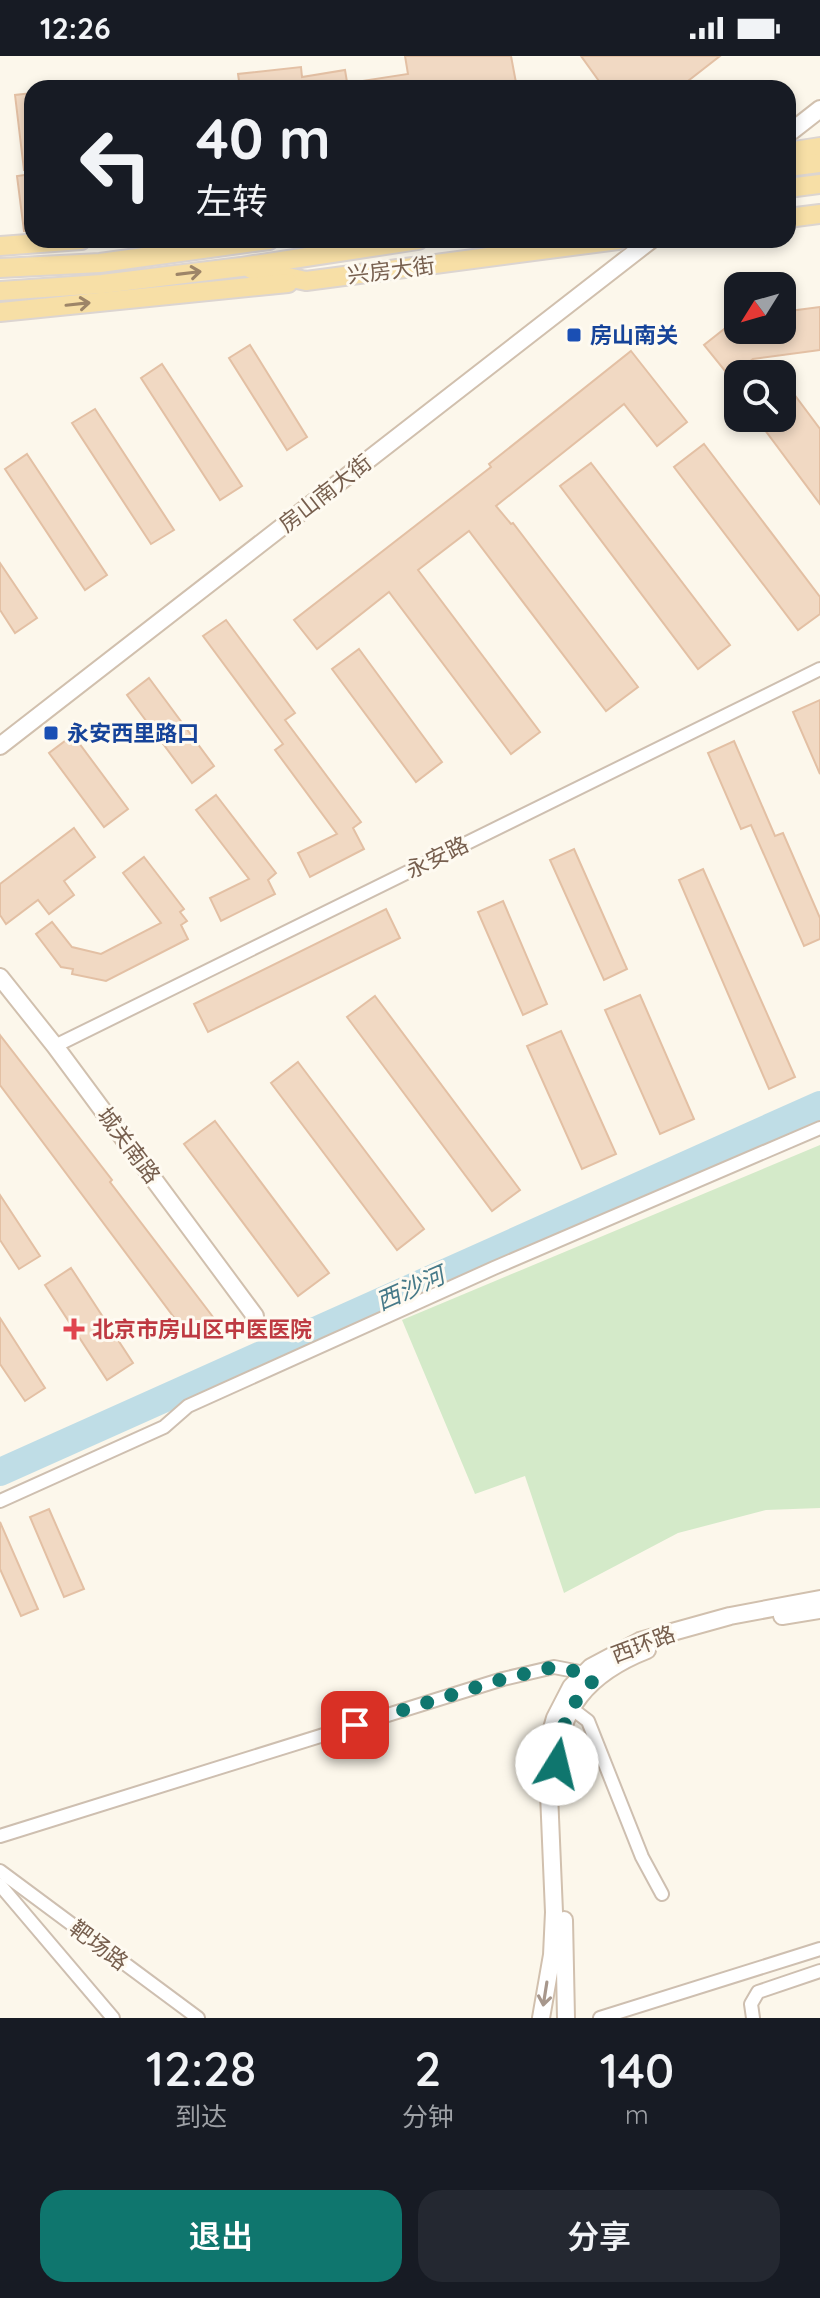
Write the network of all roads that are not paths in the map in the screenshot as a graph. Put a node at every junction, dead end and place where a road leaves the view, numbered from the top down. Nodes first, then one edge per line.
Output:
1 (820, 109) edge
2 (796, 128) edge
3 (820, 147) edge
4 (796, 151) edge
5 (820, 163) edge
6 (796, 166) edge
7 (820, 184) edge
8 (796, 187) edge
9 (820, 214) edge
10 (796, 217) edge
11 (24, 245) edge
12 (0, 246) edge
13 (30, 248) edge
14 (210, 248) edge
15 (365, 248) edge
16 (557, 248) edge
17 (641, 248) edge
18 (0, 257) edge
19 (241, 267) junction
20 (0, 268) edge
21 (306, 281) junction
22 (0, 291) edge
23 (0, 312) edge
24 (820, 669) edge
25 (0, 746) edge
26 (0, 977) edge
27 (55, 1046) junction
28 (820, 1128) edge
29 (255, 1316) dead end
30 (0, 1501) edge
31 (820, 1599) edge
32 (820, 1610) edge
33 (589, 1677) junction
34 (571, 1708) junction
35 (0, 1836) edge
36 (0, 1871) edge
37 (0, 1885) edge
38 (662, 1894) dead end
39 (820, 1949) edge
40 (820, 1971) edge
41 (113, 2018) edge
42 (198, 2018) edge
43 (541, 2018) edge
44 (566, 2018) edge
45 (600, 2018) edge
46 (753, 2018) edge

1 - 2 main road
3 - 4 main road
5 - 6 main road
7 - 8 main road
9 - 10 main road
11 - 12 main road
13 - 18 main road
14 - 20 main road
15 - 19 main road, 兴房大街
16 - 21 main road, 兴房大街
17 - 25 main road, 房山南大街
19 - 21 main road, 兴房大街
22 -> 19 main road, 兴房大街
23 -> 21 main road, 兴房大街
24 - 27 street, 永安路
26 - 27 main road, 城关南路
27 - 29 main road, 城关南路
28 - 30 street
31 - 33 main road, 西环路
32 - 33 main road, 西环路
33 - 34 main road, 西环路
33 - 35 street
33 -> 43 main road, 西环路
34 - 38 street
34 - 44 main road, 西环路
36 - 42 street, 靶场路
37 - 41 street
39 - 45 street
40 - 46 street

